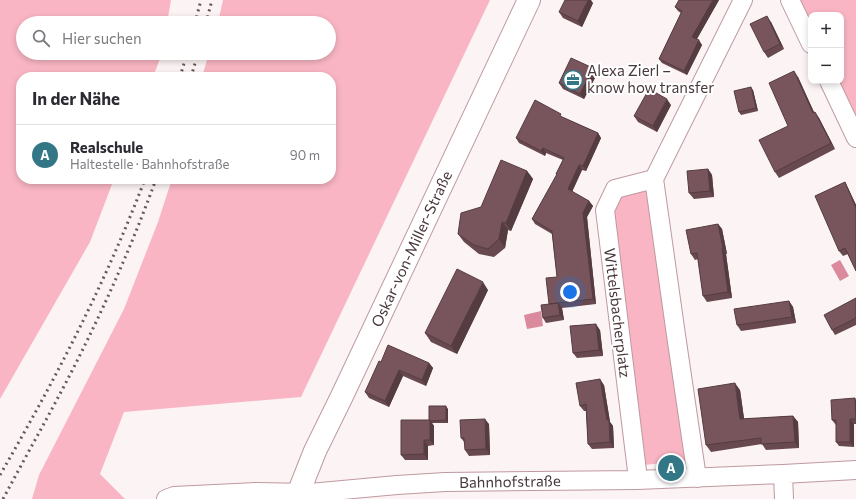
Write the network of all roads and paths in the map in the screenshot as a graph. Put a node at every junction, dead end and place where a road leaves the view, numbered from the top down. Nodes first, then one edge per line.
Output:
1 (529, 0) edge
2 (743, 0) edge
3 (790, 0) edge
4 (808, 38) edge
5 (830, 84) edge
6 (856, 138) edge
7 (654, 179) junction
8 (856, 470) edge
9 (783, 474) junction
10 (697, 478) junction
11 (637, 480) junction
12 (298, 496) edge
13 (166, 499) edge
14 (784, 499) edge

1 - 12 main road, Oskar-von-Miller-Straße
2 - 7 street
3 - 4 street
5 - 6 street
7 - 10 street
7 - 11 street, Wittelsbacherplatz
8 - 9 street, Bahnhofstraße
9 - 10 street, Bahnhofstraße
9 - 14 street
10 - 11 street, Bahnhofstraße
11 - 12 street, Bahnhofstraße
12 - 13 street, Bahnhofstraße

